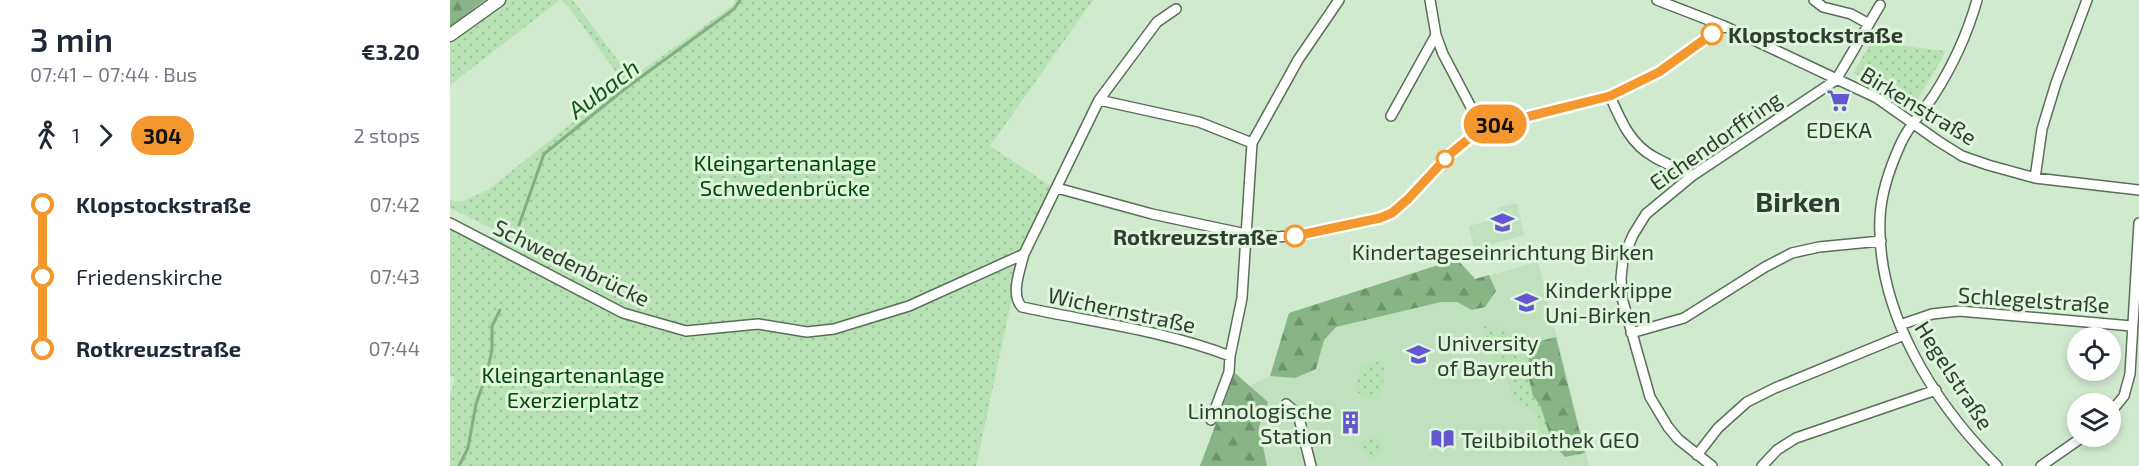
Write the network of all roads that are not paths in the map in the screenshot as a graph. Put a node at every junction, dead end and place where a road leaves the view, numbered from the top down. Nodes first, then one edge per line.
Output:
1 (499, 0) edge
2 (1339, 0) edge
3 (1430, 0) edge
4 (1657, 0) edge
5 (1814, 0) edge
6 (1977, 0) edge
7 (2087, 0) edge
8 (1880, 5) dead end
9 (1176, 9) dead end
10 (1869, 24) junction
11 (1724, 26) junction
12 (450, 35) edge
13 (1436, 35) junction
14 (1836, 80) junction
15 (1610, 96) junction
16 (1099, 100) junction
17 (1391, 116) dead end
18 (1913, 122) junction
19 (1482, 128) junction
20 (1252, 143) junction
21 (1692, 176) junction
22 (2035, 178) junction
23 (1058, 188) junction
24 (2139, 190) edge
25 (450, 223) edge
26 (2139, 223) edge
27 (1246, 234) junction
28 (1881, 241) junction
29 (1024, 254) junction
30 (1900, 325) junction
31 (2132, 326) junction
32 (1630, 333) junction
33 (1904, 335) junction
34 (1230, 356) junction
35 (1936, 390) junction
36 (2121, 400) edge
37 (1286, 404) dead end
38 (1211, 420) dead end
39 (2068, 447) edge
40 (1697, 455) junction
41 (1311, 466) edge
42 (1712, 466) edge
43 (1762, 466) edge
44 (1998, 466) edge
45 (2041, 466) edge

1 - 12 main road
2 - 20 street
3 - 13 street
4 - 11 street, Birkenstraße
5 - 10 street
6 - 18 street, Hegelstraße
7 - 22 street
8 - 10 street
9 - 16 street
10 - 14 street
11 - 14 street, Birkenstraße
11 - 15 street
13 - 17 street
13 - 19 street
14 - 18 street, Birkenstraße
14 - 21 street, Eichendorffring
15 - 19 street
15 - 21 street
16 - 20 street
16 - 23 street
18 - 22 street, Birkenstraße
18 - 28 street, Hegelstraße
19 - 27 street
20 - 27 street
21 - 32 street, Eichendorffring
22 - 24 street, Birkenstraße
23 - 27 street
23 - 29 street
25 - 29 street, Schwedenbrücke
26 - 31 street
27 - 34 street
28 - 30 street, Hegelstraße
28 - 32 street
29 - 34 street, Wichernstraße
30 - 31 street, Schlegelstraße
30 - 33 street, Hegelstraße
31 - 36 street
32 - 40 street, Eichendorffring
33 - 35 street, Hegelstraße
33 - 40 street
34 - 38 street
35 - 43 street
35 - 44 street, Hegelstraße
37 - 41 street
39 - 45 street
40 - 42 street, Eichendorffring

